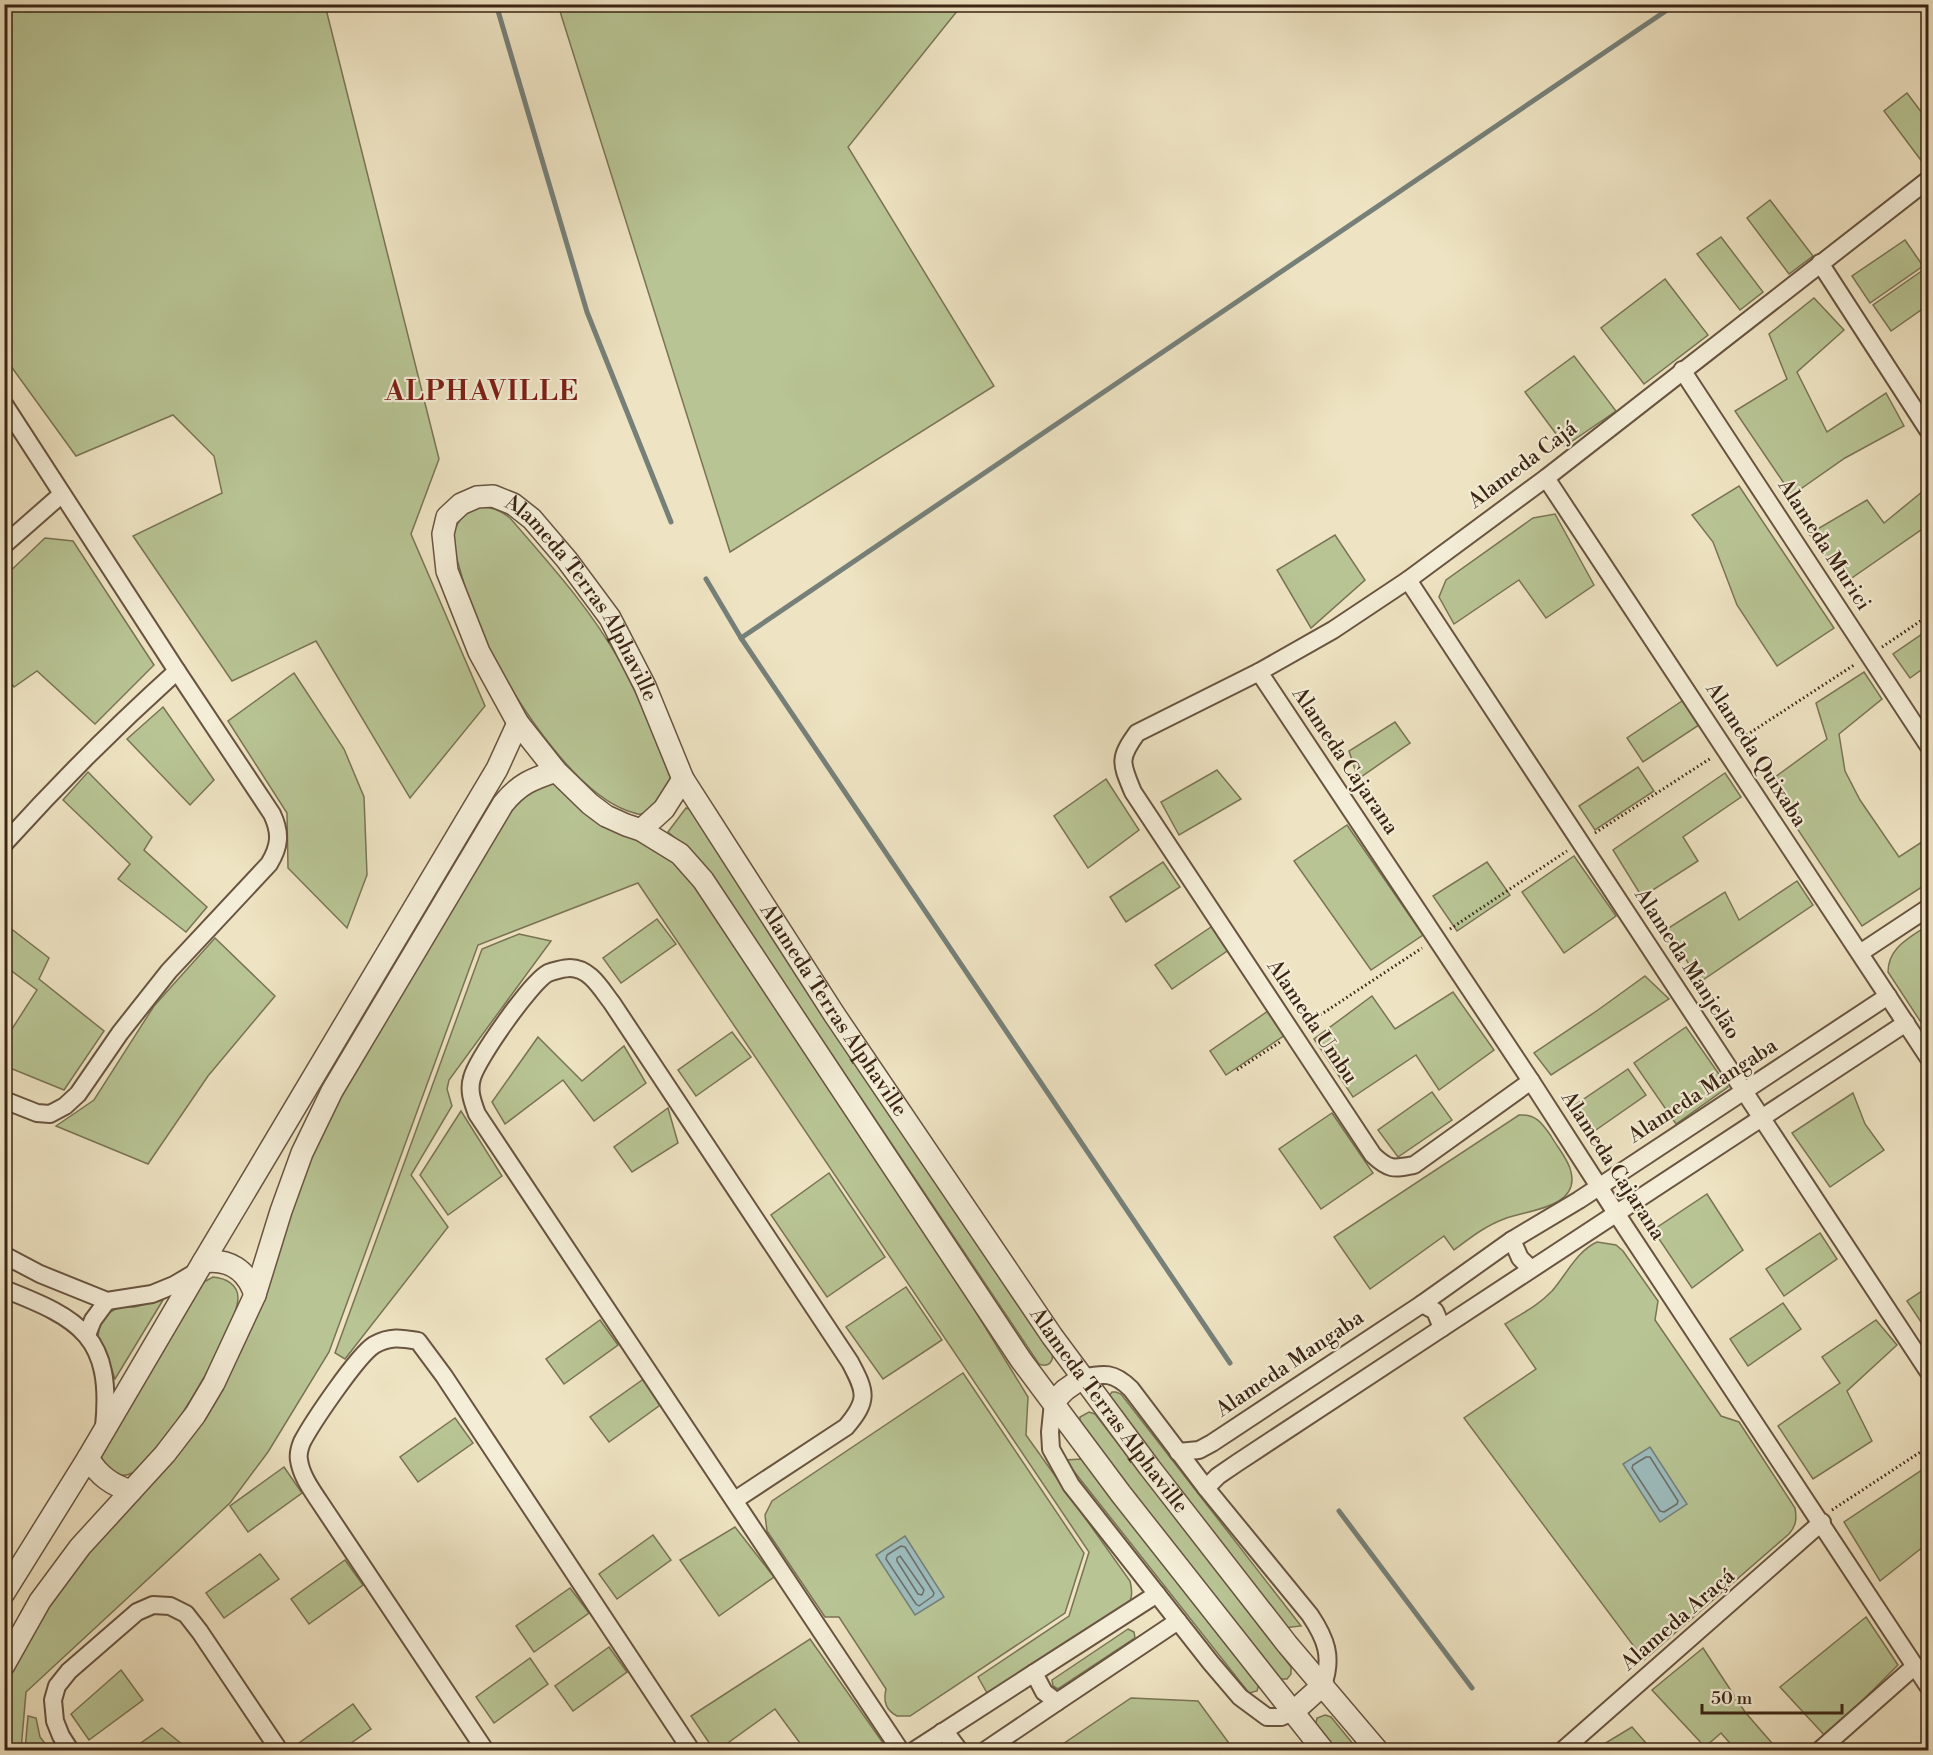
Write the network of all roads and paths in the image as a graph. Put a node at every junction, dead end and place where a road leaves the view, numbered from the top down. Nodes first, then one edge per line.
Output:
1 (1929, 180) edge
2 (1820, 263) junction
3 (1682, 370) junction
4 (4, 404) edge
5 (1929, 430) edge
6 (1546, 478) junction
7 (62, 494) junction
8 (4, 545) edge
9 (1408, 580) junction
10 (177, 671) junction
11 (1258, 672) junction
12 (518, 723) junction
13 (1929, 745) edge
14 (1124, 751) joint
15 (556, 771) junction
16 (683, 779) junction
17 (642, 830) junction
18 (4, 844) edge
19 (1929, 908) edge
20 (1860, 953) junction
21 (1888, 996) junction
22 (1906, 1023) junction
23 (1929, 1057) edge
24 (1532, 1081) junction
25 (1744, 1091) junction
26 (4, 1100) edge
27 (1761, 1117) junction
28 (1598, 1186) junction
29 (1616, 1213) junction
30 (1512, 1240) junction
31 (4, 1255) edge
32 (200, 1267) junction
33 (1532, 1269) junction
34 (4, 1289) edge
35 (255, 1295) junction
36 (107, 1301) junction
37 (1422, 1304) junction
38 (1442, 1328) junction
39 (87, 1335) junction
40 (1929, 1371) edge
41 (1082, 1378) junction
42 (1053, 1402) junction
43 (104, 1429) junction
44 (1929, 1447) edge
45 (1178, 1452) junction
46 (88, 1458) junction
47 (1206, 1488) junction
48 (131, 1491) junction
49 (735, 1500) junction
50 (1821, 1521) junction
51 (4, 1593) edge
52 (1157, 1593) junction
53 (1178, 1621) junction
54 (4, 1665) edge
55 (1915, 1666) junction
56 (1034, 1674) junction
57 (1323, 1685) junction
58 (1929, 1686) edge
59 (1057, 1702) junction
60 (1293, 1712) junction
61 (942, 1732) junction
62 (70, 1750) edge
63 (279, 1750) edge
64 (485, 1750) edge
65 (692, 1750) edge
66 (900, 1750) edge
67 (915, 1750) edge
68 (959, 1750) edge
69 (986, 1750) edge
70 (1323, 1750) edge
71 (1377, 1750) edge
72 (1563, 1750) edge
73 (1820, 1750) edge

1 - 2 street, Alameda Cajá
2 - 3 street, Alameda Cajá
2 - 5 street
3 - 6 street, Alameda Cajá
3 - 13 street, Alameda Murici
4 - 7 street
6 - 9 street, Alameda Cajá
6 - 20 street, Alameda Quixaba
7 - 8 street
7 - 10 street
9 - 11 street, Alameda Cajá
9 - 25 street, Alameda Manjelão
10 - 18 street
10 - 26 street
11 - 14 street, Alameda Cajá
11 - 24 street, Alameda Cajarana
12 - 15 street, Alameda Terras Alphaville
12 - 16 street, Alameda Terras Alphaville
12 - 32 street
14 - 24 street, Alameda Umbu
15 - 17 street, Alameda Terras Alphaville
15 - 35 street
16 - 17 street
16 - 41 street, Alameda Terras Alphaville
17 - 42 street, Alameda Terras Alphaville
19 - 20 street
20 - 21 street, Alameda Quixaba
21 - 22 street, Alameda Quixaba
21 - 25 street, Alameda Mangaba
22 - 23 street, Alameda Quixaba
22 - 27 street
24 - 28 street, Alameda Cajarana
25 - 27 street, Alameda Manjelão
25 - 28 street, Alameda Mangaba
27 - 29 street
27 - 40 street, Alameda Manjelão
28 - 29 street, Alameda Cajarana
28 - 30 street, Alameda Mangaba
29 - 33 street
29 - 50 street, Alameda Cajarana
30 - 33 street
30 - 37 street, Alameda Mangaba
31 - 36 street
32 - 35 street
32 - 36 street
32 - 43 street
33 - 38 street
34 - 39 street
35 - 48 street
36 - 39 street
37 - 38 street
37 - 45 street, Alameda Mangaba
38 - 47 street
39 - 43 street
41 - 42 street
41 - 45 street
41 - 57 street, Alameda Terras Alphaville
42 - 52 street
42 - 60 street, Alameda Terras Alphaville
43 - 46 street
44 - 50 path
45 - 47 street
46 - 48 street
46 - 51 street
47 - 57 street
48 - 54 street
49 - 49 street
49 - 66 street
50 - 55 street, Alameda Cajarana
50 - 72 street, Alameda Araçá
52 - 53 street
52 - 56 street
53 - 59 street
53 - 60 street
55 - 58 street, Alameda Cajarana
55 - 73 street
56 - 59 street
56 - 61 street
57 - 60 street
57 - 71 street, Alameda Terras Alphaville
59 - 69 street
60 - 70 street, Alameda Terras Alphaville
61 - 67 street
61 - 68 street
62 - 63 street
64 - 65 street

